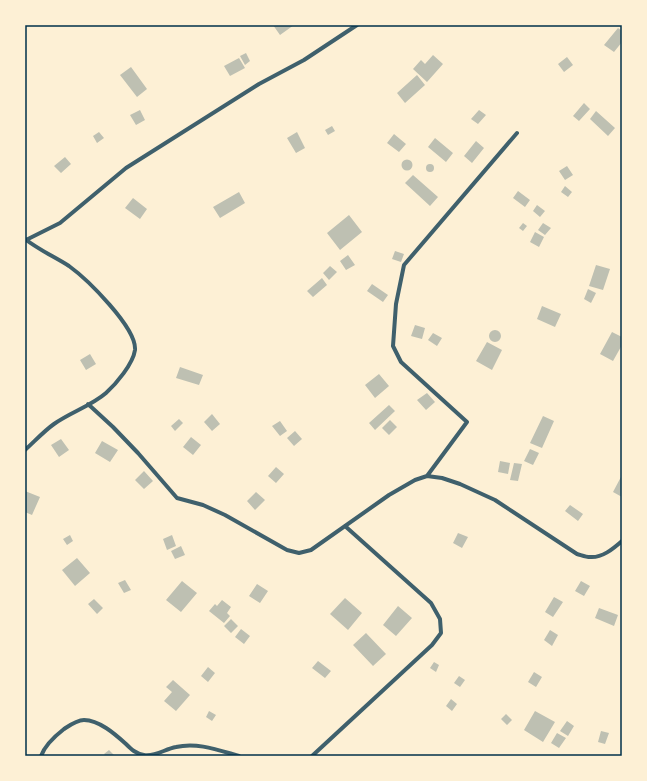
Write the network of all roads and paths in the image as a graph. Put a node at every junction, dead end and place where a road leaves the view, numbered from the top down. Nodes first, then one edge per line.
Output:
1 (357, 25) edge
2 (517, 133) dead end
3 (26, 240) edge
4 (88, 404) junction
5 (25, 450) edge
6 (427, 476) junction
7 (345, 526) junction
8 (622, 541) edge
9 (41, 756) edge
10 (239, 756) edge
11 (312, 756) edge

1 - 3 street
2 - 6 street
3 - 4 street
4 - 5 street
4 - 7 street
6 - 7 street
6 - 8 street
7 - 11 street
9 - 10 street

